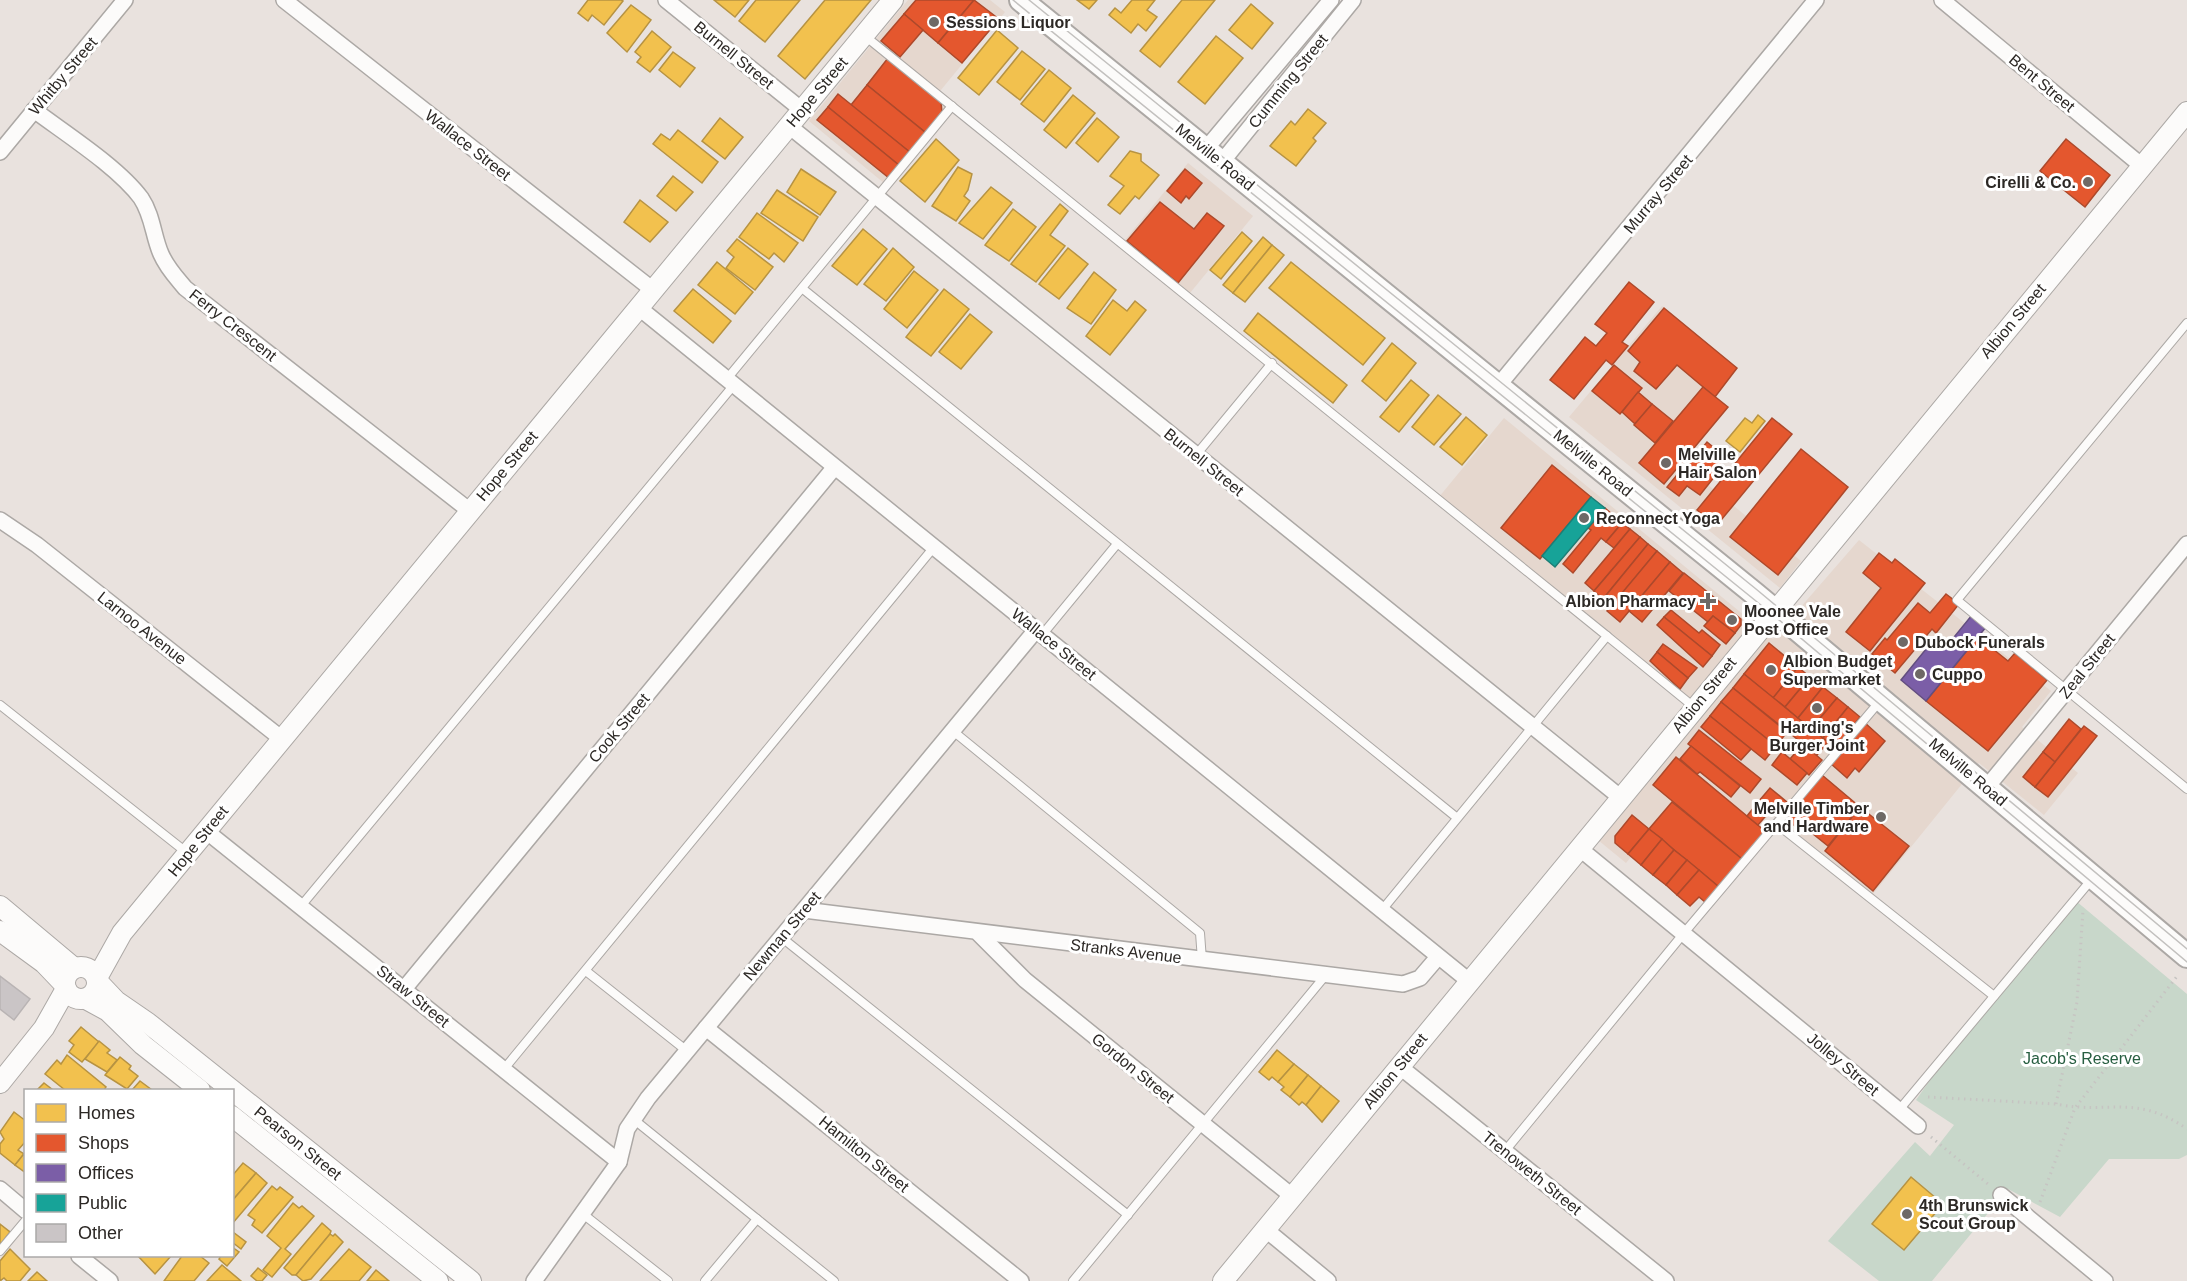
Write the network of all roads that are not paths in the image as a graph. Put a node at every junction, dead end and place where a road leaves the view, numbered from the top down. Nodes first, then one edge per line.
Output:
1 (125, 0) edge
2 (285, 0) edge
3 (666, 0) edge
4 (893, 0) edge
5 (1021, 0) edge
6 (1331, 0) edge
7 (1353, 0) edge
8 (1816, 0) edge
9 (1942, 0) edge
10 (864, 35) junction
11 (952, 106) junction
12 (34, 110) junction
13 (802, 110) junction
14 (2187, 112) edge
15 (789, 126) junction
16 (0, 152) edge
17 (1213, 156) junction
18 (2142, 166) junction
19 (876, 198) junction
20 (803, 289) junction
21 (652, 290) junction
22 (638, 308) junction
23 (2187, 323) edge
24 (1272, 363) junction
25 (729, 383) junction
26 (1498, 386) junction
27 (1196, 455) junction
28 (834, 468) junction
29 (470, 511) junction
30 (0, 520) edge
31 (1117, 544) junction
32 (2187, 544) edge
33 (934, 547) junction
34 (1775, 610) junction
35 (1039, 632) junction
36 (1607, 636) junction
37 (2067, 690) junction
38 (1881, 700) junction
39 (0, 705) edge
40 (1695, 707) junction
41 (1532, 726) junction
42 (954, 731) junction
43 (282, 739) junction
44 (1987, 788) junction
45 (2187, 789) edge
46 (1620, 797) junction
47 (1456, 817) junction
48 (1777, 824) junction
49 (206, 831) junction
50 (1579, 848) junction
51 (188, 853) junction
52 (2094, 878) junction
53 (0, 906) edge
54 (301, 906) junction
55 (804, 910) junction
56 (1382, 910) junction
57 (0, 931) edge
58 (1683, 933) junction
59 (979, 934) junction
60 (781, 937) junction
61 (2184, 956) edge
62 (1438, 957) junction
63 (1202, 960) junction
64 (586, 971) junction
65 (1325, 976) junction
66 (1469, 981) junction
67 (81, 983) junction
68 (404, 989) junction
69 (1994, 996) junction
70 (706, 1028) junction
71 (687, 1051) junction
72 (1399, 1066) junction
73 (504, 1069) junction
74 (0, 1083) edge
75 (199, 1089) edge
76 (231, 1089) edge
77 (234, 1092) edge
78 (1899, 1110) junction
79 (234, 1118) edge
80 (632, 1118) junction
81 (1203, 1124) junction
82 (1918, 1126) road end
83 (1505, 1151) junction
84 (619, 1162) junction
85 (0, 1189) edge
86 (2001, 1195) road end
87 (1292, 1196) junction
88 (24, 1209) edge
89 (583, 1214) junction
90 (1128, 1215) junction
91 (757, 1219) junction
92 (24, 1222) edge
93 (1265, 1229) junction
94 (0, 1251) edge
95 (551, 1255) junction
96 (81, 1257) edge
97 (110, 1281) edge
98 (438, 1281) edge
99 (471, 1281) edge
100 (524, 1281) edge
101 (534, 1281) edge
102 (668, 1281) edge
103 (705, 1281) edge
104 (834, 1281) edge
105 (1021, 1281) edge
106 (1073, 1281) edge
107 (1223, 1281) edge
108 (1328, 1281) edge
109 (1666, 1281) edge
110 (2106, 1281) edge

1 - 12 street, Whitby Street
2 - 21 street, Wallace Street
3 - 13 street, Burnell Street
4 - 10 street, Hope Street
5 - 17 main road, Melville Road
6 - 17 street, Cumming Street
7 - 17 street, Cumming Street
8 - 26 street, Murray Street
9 - 18 street, Bent Street
10 - 11 lane
10 - 13 street, Hope Street
11 - 19 lane
11 - 24 lane
12 - 16 street, Whitby Street
12 - 29 street, Ferry Crescent
13 - 15 street, Hope Street
14 - 18 street, Albion Street
15 - 19 street, Burnell Street
15 - 21 street, Hope Street
17 - 26 main road, Melville Road
18 - 34 street, Albion Street
19 - 20 lane
19 - 27 street, Burnell Street
20 - 25 lane
20 - 31 lane
21 - 22 street, Hope Street
22 - 25 street, Wallace Street
22 - 29 street, Hope Street
23 - 37 lane
24 - 27 lane
24 - 36 lane
25 - 28 street, Wallace Street
25 - 54 lane
26 - 34 main road, Melville Road
27 - 41 street, Burnell Street
28 - 33 street, Wallace Street
28 - 68 street, Cook Street
29 - 43 street, Hope Street
30 - 43 street, Larnoo Avenue
31 - 35 lane
31 - 47 lane
32 - 37 street, Zeal Street
33 - 35 street, Wallace Street
33 - 64 lane
34 - 38 main road, Melville Road
34 - 40 street, Albion Street
35 - 42 street, Newman Street
35 - 56 street, Wallace Street
36 - 40 lane
36 - 41 lane
37 - 44 street, Zeal Street
37 - 45 lane
38 - 44 main road, Melville Road
38 - 48 lane
39 - 51 lane
40 - 46 street, Albion Street
41 - 46 street, Burnell Street
41 - 47 lane
42 - 55 street, Newman Street
42 - 63 lane
43 - 49 street, Hope Street
44 - 52 main road, Melville Road
46 - 50 street, Albion Street
47 - 56 lane
48 - 58 lane
48 - 69 lane
49 - 51 street, Hope Street
49 - 54 street, Straw Street
50 - 58 street, Jolley Street
50 - 66 street, Albion Street
51 - 67 street, Hope Street
52 - 61 main road, Melville Road
52 - 69 lane
53 - 67 street, Pearson Street
54 - 68 street, Straw Street
55 - 59 street, Stranks Avenue
55 - 60 street, Newman Street
56 - 62 street, Wallace Street
57 - 67 street, Pearson Street
58 - 78 street, Jolley Street
58 - 83 lane
59 - 63 street, Stranks Avenue
59 - 81 street, Gordon Street
60 - 70 street, Newman Street
60 - 90 lane
62 - 65 street, Stranks Avenue
62 - 66 street, Wallace Street
63 - 65 street, Stranks Avenue
64 - 71 lane
64 - 73 lane
65 - 81 lane
66 - 72 street, Albion Street
67 - 74 street, Hope Street
67 - 75 street, Pearson Street
67 - 76 street, Pearson Street
68 - 73 street, Straw Street
69 - 78 lane
70 - 71 street, Newman Street
70 - 105 street, Hamilton Street
71 - 80 street, Newman Street
72 - 83 street, Trenoweth Street
72 - 87 street, Albion Street
73 - 84 street, Straw Street
77 - 99 street, Pearson Street
78 - 82 street, Jolley Street
79 - 98 street, Pearson Street
80 - 84 street, Newman Street
80 - 91 lane
81 - 87 street, Gordon Street
81 - 90 lane
83 - 109 street, Trenoweth Street
84 - 89 street, Newman Street
85 - 88 street
86 - 110 street
87 - 93 street, Albion Street
89 - 95 street, Newman Street
89 - 102 lane
90 - 106 lane
91 - 103 lane
91 - 104 lane
92 - 94 lane
93 - 107 street, Albion Street
93 - 108 street
95 - 100 street, Newman Street
95 - 101 street, Newman Street
96 - 97 street

